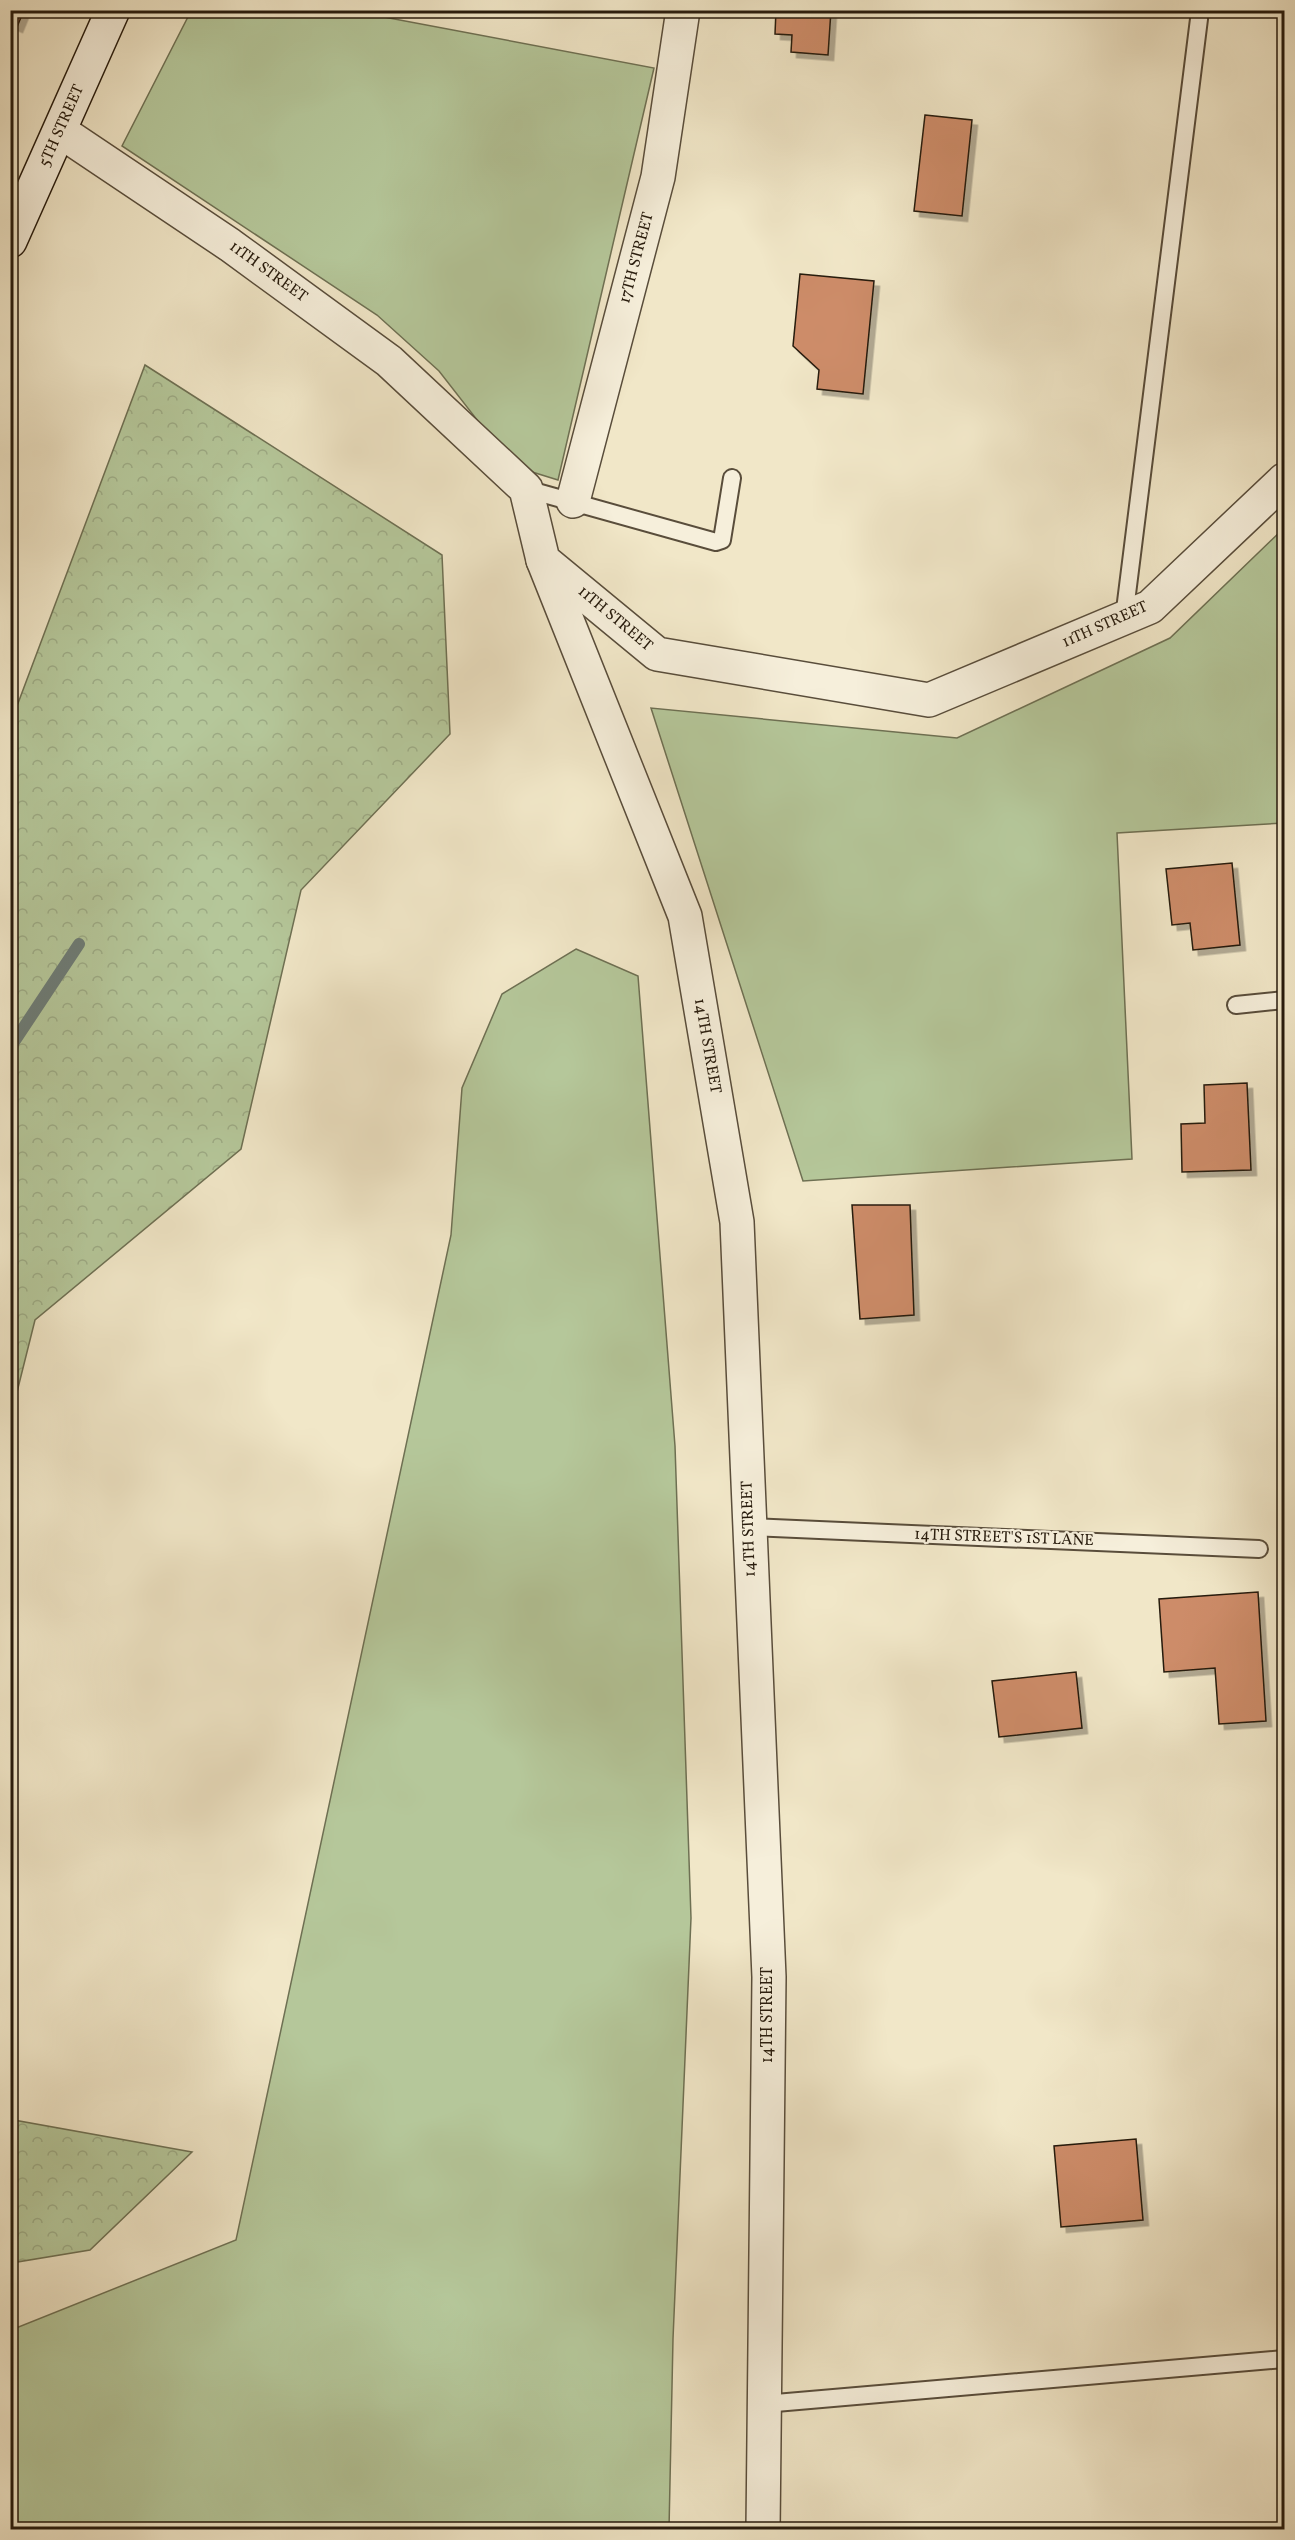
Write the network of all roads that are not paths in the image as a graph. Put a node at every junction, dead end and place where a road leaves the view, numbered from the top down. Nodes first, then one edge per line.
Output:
1 (113, 10) edge
2 (683, 10) edge
3 (1199, 19) dead end
4 (60, 131) junction
5 (10, 242) edge
6 (732, 478) dead end
7 (1284, 480) edge
8 (526, 489) junction
9 (573, 501) junction
10 (543, 560) junction
11 (1124, 618) junction
12 (1284, 1000) edge
13 (1236, 1005) dead end
14 (748, 1527) junction
15 (1259, 1549) dead end
16 (1284, 2359) edge
17 (764, 2404) junction
18 (763, 2529) edge

1 - 4 street, 5TH STREET
2 - 9 street, 17TH STREET
3 - 11 lane
4 - 5 street, 5TH STREET
4 - 8 street, 11TH STREET
6 - 9 lane
7 - 11 street, 11TH STREET
8 - 9 lane
8 - 10 street
10 - 11 street, 11TH STREET
10 - 14 street, 14TH STREET
12 - 13 lane
14 - 15 lane, 14TH STREET'S 1ST LANE
14 - 17 street, 14TH STREET
16 - 17 lane
17 - 18 street, 14TH STREET

